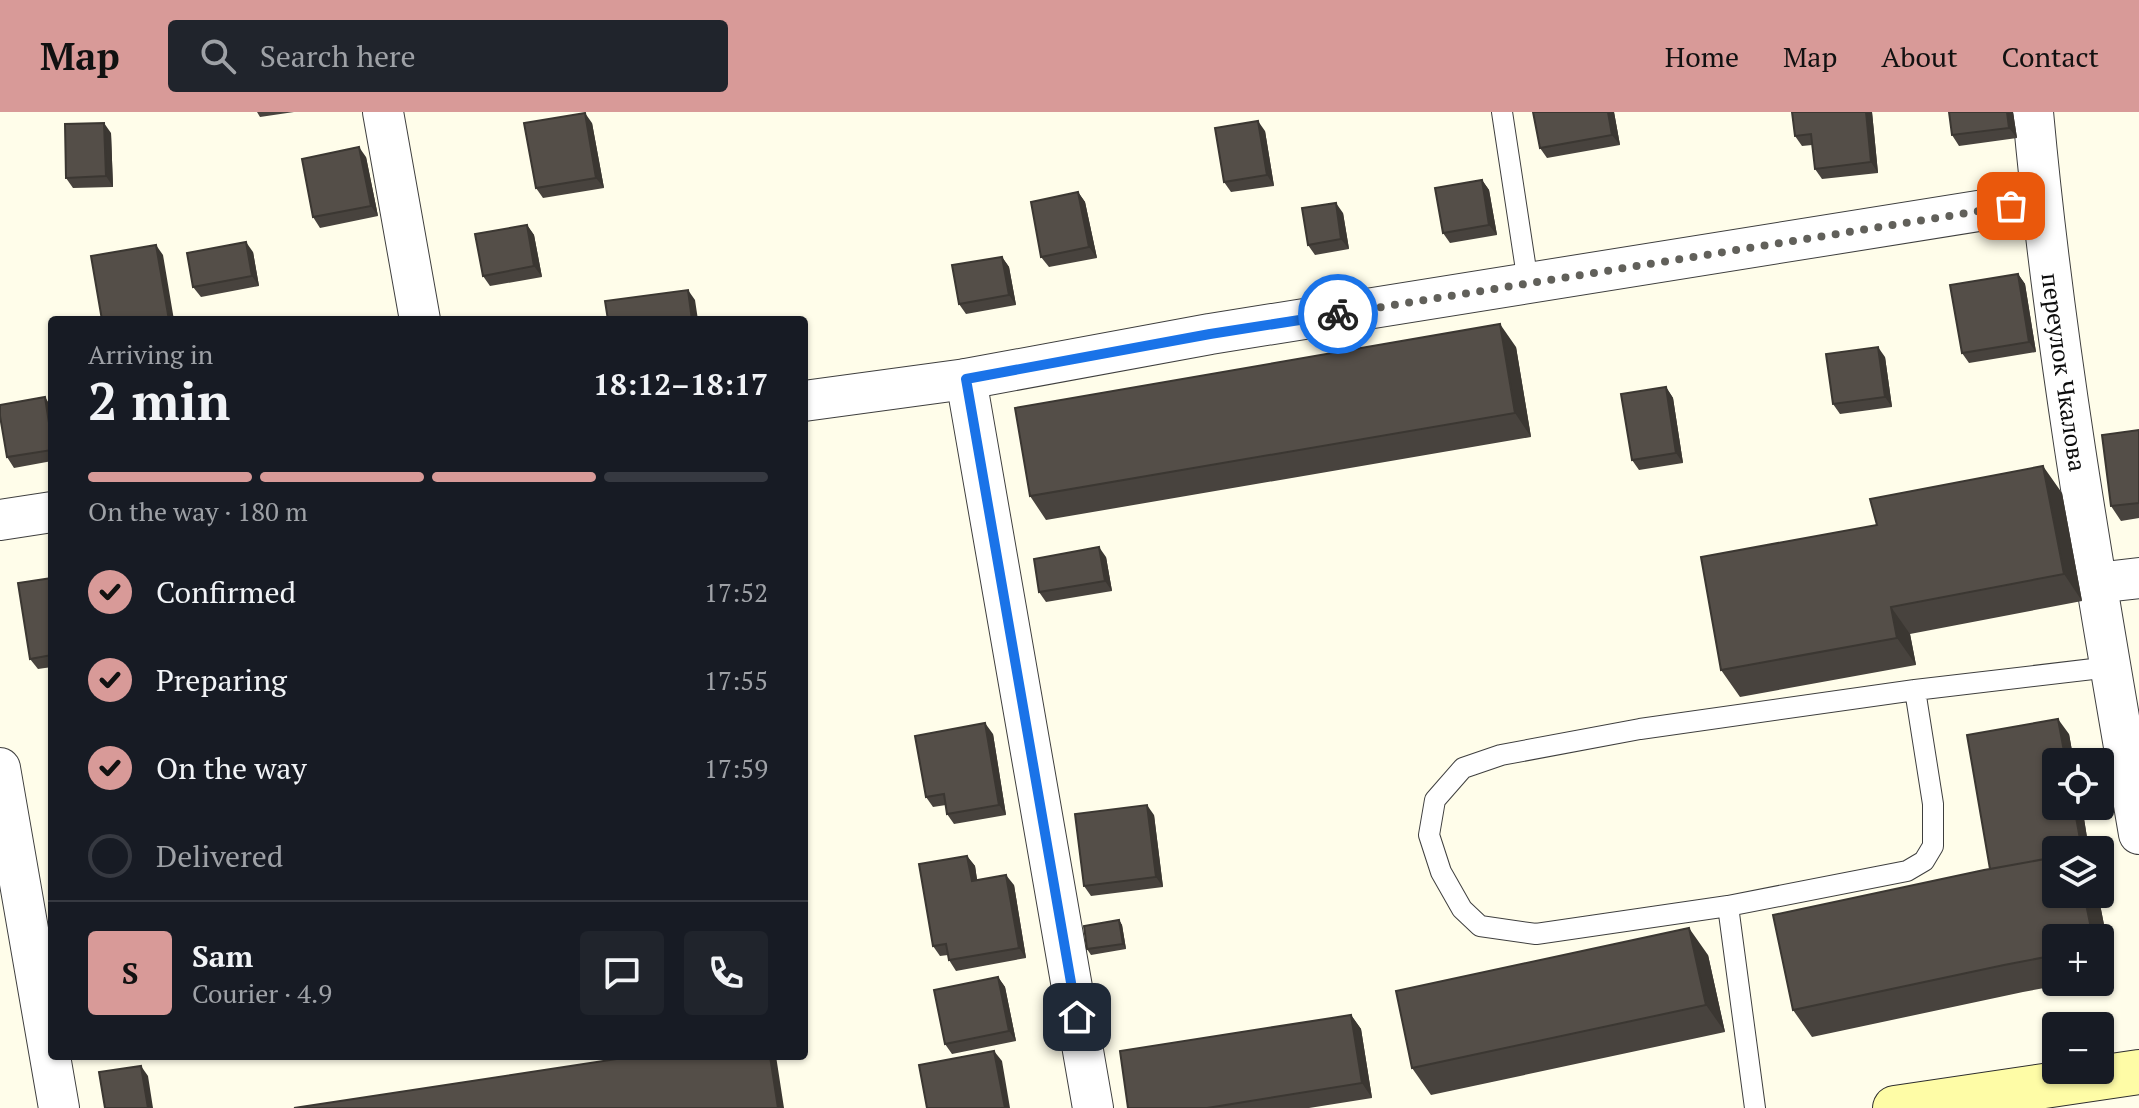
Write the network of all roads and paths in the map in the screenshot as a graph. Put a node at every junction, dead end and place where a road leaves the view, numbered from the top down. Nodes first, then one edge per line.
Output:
1 (383, 112) edge
2 (1502, 112) edge
3 (2033, 112) edge
4 (2041, 201) junction
5 (1528, 283) junction
6 (419, 316) edge
7 (966, 379) junction
8 (808, 400) edge
9 (48, 513) edge
10 (0, 520) edge
11 (2139, 578) edge
12 (2096, 583) junction
13 (2110, 667) junction
14 (1915, 690) junction
15 (0, 768) edge
16 (2139, 834) edge
17 (1728, 906) junction
18 (48, 1045) edge
19 (51, 1060) edge
20 (2139, 1072) edge
21 (59, 1108) edge
22 (1093, 1108) edge
23 (1755, 1108) edge
24 (1895, 1108) edge

1 - 6 street
2 - 5 lane
3 - 4 street, переулок Чкалова
4 - 5 street
4 - 12 street, переулок Чкалова
5 - 7 street
7 - 8 street
7 - 22 street
9 - 10 street
11 - 12 street
12 - 13 street, переулок Чкалова
13 - 14 lane
13 - 16 street, переулок Чкалова
14 - 17 lane
14 - 17 lane
15 - 18 street
17 - 23 lane
19 - 21 street
20 - 24 street

